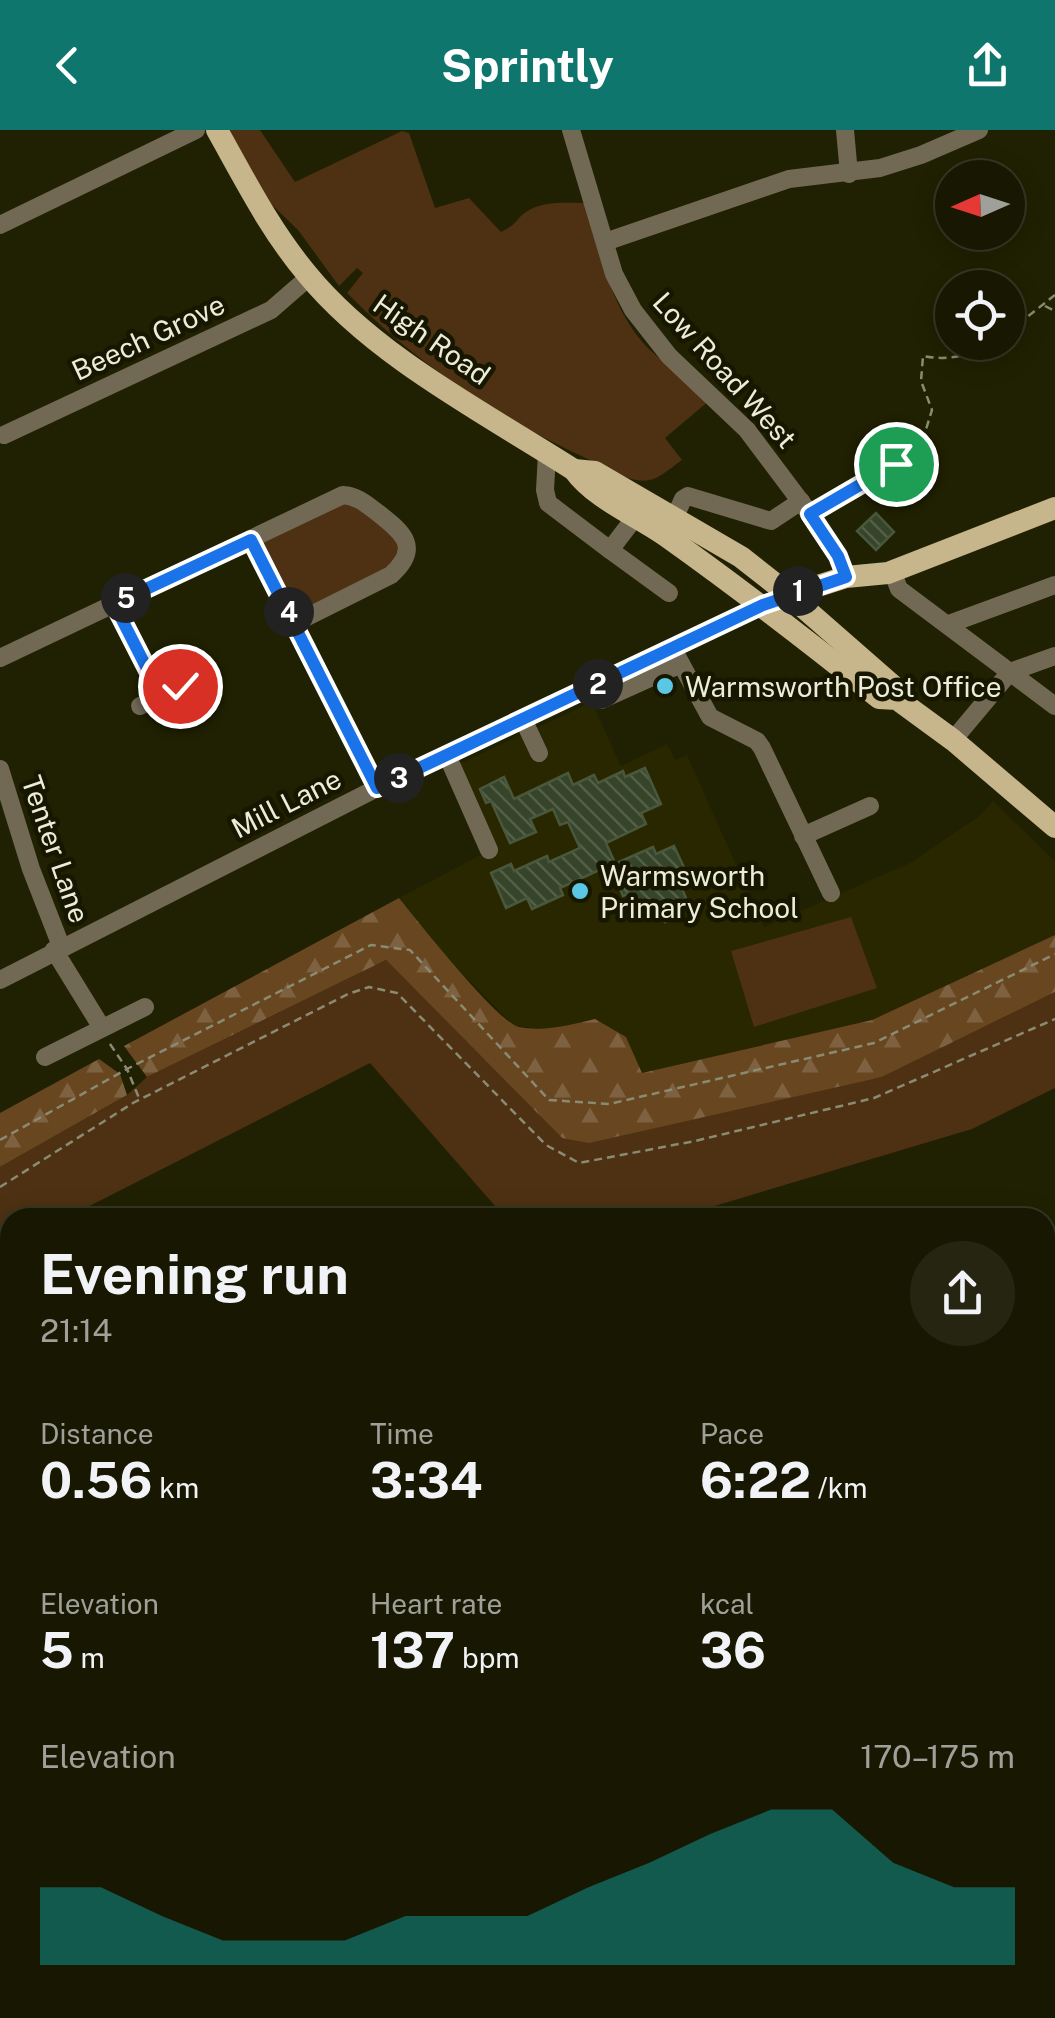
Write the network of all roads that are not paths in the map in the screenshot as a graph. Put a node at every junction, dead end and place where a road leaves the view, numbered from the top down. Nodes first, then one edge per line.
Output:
1 (196, 130) edge
2 (217, 130) edge
3 (572, 130) edge
4 (845, 130) edge
5 (980, 130) edge
6 (848, 174) junction
7 (0, 226) edge
8 (605, 242) junction
9 (309, 276) junction
10 (4, 435) dead end
11 (547, 452) junction
12 (574, 470) junction
13 (806, 507) junction
14 (1055, 508) edge
15 (636, 516) junction
16 (674, 519) junction
17 (251, 540) junction
18 (610, 550) junction
19 (892, 571) junction
20 (846, 577) junction
21 (1055, 585) edge
22 (669, 593) dead end
23 (788, 594) junction
24 (114, 604) junction
25 (763, 605) junction
26 (295, 623) junction
27 (949, 624) junction
28 (677, 656) junction
29 (1055, 656) edge
30 (0, 658) edge
31 (1010, 672) junction
32 (180, 686) dead end
33 (161, 696) junction
34 (897, 699) junction
35 (140, 706) dead end
36 (1055, 706) edge
37 (524, 719) junction
38 (953, 740) junction
39 (539, 753) dead end
40 (446, 756) junction
41 (0, 769) edge
42 (377, 788) junction
43 (870, 806) dead end
44 (1054, 825) edge
45 (803, 836) junction
46 (490, 850) dead end
47 (832, 894) dead end
48 (58, 948) junction
49 (0, 980) edge
50 (146, 1007) dead end
51 (102, 1028) junction
52 (44, 1057) dead end

1 - 7 street
2 - 9 main road, High Road
3 - 8 street, Low Road West
4 - 6 street
5 - 6 street
6 - 8 street
8 - 13 street, Low Road West
9 - 10 street, Beech Grove
9 - 11 main road, High Road
11 - 12 main road, High Road
11 - 18 street
12 - 15 main road, High Road
12 - 16 main road, High Road
13 - 16 street
13 - 20 street, Low Road West
14 - 19 main road
15 - 18 street
15 - 25 main road, High Road
16 - 23 main road, High Road
17 - 24 street
17 - 26 street
17 - 26 street
18 - 22 street
19 - 20 main road
19 - 27 street
20 - 23 main road
21 - 27 street
23 - 25 main road
23 - 34 main road, High Road
24 - 30 street
24 - 33 street
25 - 28 street, Mill Lane
25 - 34 main road, High Road
26 - 42 street
27 - 31 street
28 - 37 street, Mill Lane
28 - 45 street
29 - 31 street
31 - 36 street
31 - 38 street
32 - 33 street
33 - 35 street
34 - 38 main road
37 - 39 street
37 - 40 street, Mill Lane
38 - 44 main road
40 - 42 street, Mill Lane
40 - 46 street
41 - 48 street, Tenter Lane
42 - 48 street, Mill Lane
43 - 45 street
45 - 47 street
48 - 49 street, Mill Lane
48 - 51 street, Tenter Lane
50 - 51 street
51 - 52 street

